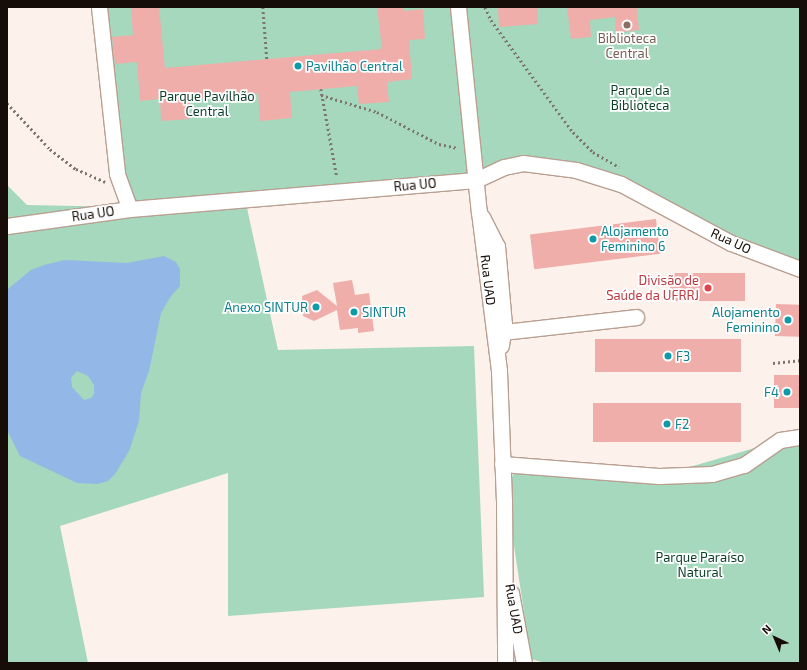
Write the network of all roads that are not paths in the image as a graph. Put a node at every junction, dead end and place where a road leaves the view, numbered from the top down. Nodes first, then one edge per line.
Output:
1 (99, 7) edge
2 (458, 7) edge
3 (476, 180) junction
4 (130, 208) junction
5 (479, 212) junction
6 (7, 226) edge
7 (800, 269) edge
8 (636, 317) dead end
9 (503, 332) junction
10 (499, 371) junction
11 (800, 437) edge
12 (502, 464) junction
13 (504, 555) junction
14 (505, 663) edge
15 (524, 663) edge

1 - 4 street
2 - 3 street, Rua UAD
3 - 4 street, Rua UO
3 - 5 street, Rua UAD
3 - 7 street, Rua UO
4 - 6 street, Rua UO
5 - 9 street
5 - 10 street, Rua UAD
8 - 9 street
9 - 10 street
10 - 12 street, Rua UAD
11 - 12 street
12 - 13 street, Rua UAD
13 - 14 street, Rua UAD
13 - 15 street, Rua UAD

